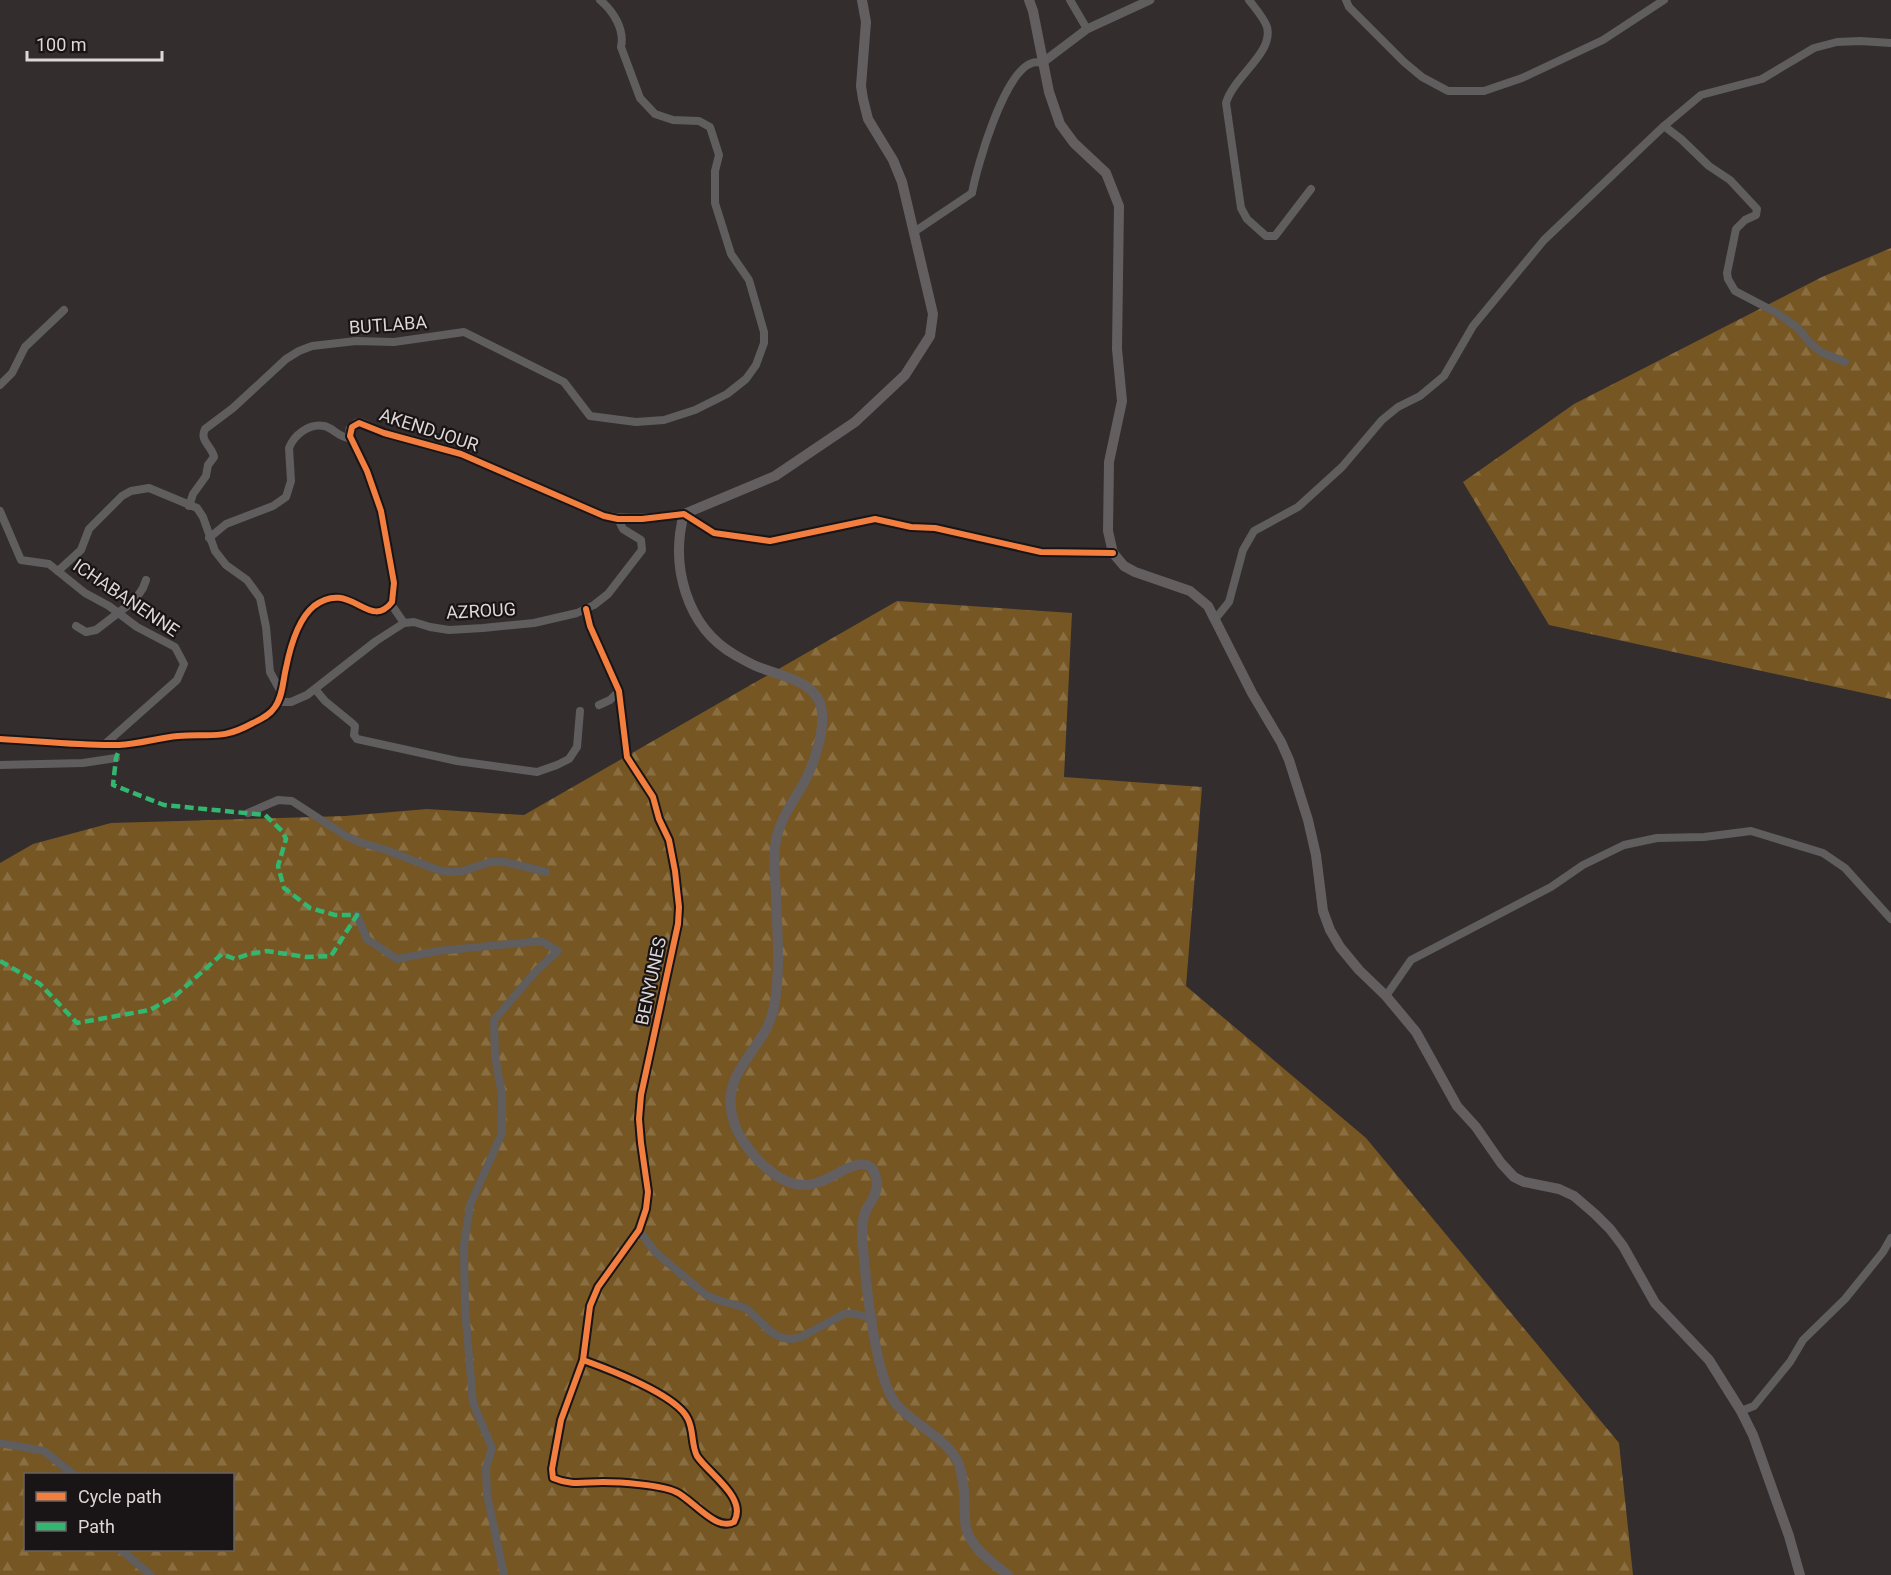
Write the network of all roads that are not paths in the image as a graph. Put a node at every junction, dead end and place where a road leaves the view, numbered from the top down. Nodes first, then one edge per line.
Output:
1 (600, 0) edge
2 (862, 0) edge
3 (1029, 0) edge
4 (1070, 0) edge
5 (1150, 0) edge
6 (1249, 0) edge
7 (1346, 0) edge
8 (1664, 0) edge
9 (1087, 29) junction
10 (1891, 43) edge
11 (1042, 63) junction
12 (1664, 126) junction
13 (1311, 189) dead end
14 (914, 232) junction
15 (64, 310) dead end
16 (1845, 362) dead end
17 (0, 386) edge
18 (350, 438) junction
19 (189, 506) junction
20 (0, 511) edge
21 (684, 514) junction
22 (618, 519) junction
23 (3, 525) edge
24 (209, 538) junction
25 (1113, 552) junction
26 (58, 571) junction
27 (146, 580) dead end
28 (391, 604) junction
29 (586, 609) junction
30 (117, 614) junction
31 (1216, 618) junction
32 (404, 623) junction
33 (76, 626) dead end
34 (315, 689) junction
35 (619, 691) junction
36 (281, 692) junction
37 (278, 702) junction
38 (599, 705) dead end
39 (580, 711) dead end
40 (0, 739) edge
41 (105, 744) junction
42 (116, 758) dead end
43 (0, 765) edge
44 (248, 813) dead end
45 (546, 872) dead end
46 (357, 915) dead end
47 (1891, 919) edge
48 (1386, 996) junction
49 (639, 1230) junction
50 (1891, 1238) edge
51 (873, 1319) junction
52 (583, 1360) junction
53 (1741, 1411) junction
54 (0, 1443) edge
55 (72, 1473) edge
56 (122, 1551) edge
57 (151, 1575) edge
58 (504, 1575) edge
59 (1008, 1575) edge
60 (1800, 1575) edge

1 - 19 street, BUTLABA
2 - 14 main road
3 - 11 main road
4 - 9 street
5 - 9 street
6 - 13 street
7 - 8 street
9 - 11 street
10 - 12 street
11 - 14 street
11 - 25 main road
12 - 16 street
12 - 31 street
14 - 21 main road
15 - 17 street
18 - 22 street, AKENDJOUR
18 - 24 street
18 - 28 street
19 - 24 street
19 - 26 street
20 - 23 street, ICHABANENNE
21 - 22 street, AKENDJOUR
21 - 25 street
21 - 51 main road
22 - 29 street, AZROUG
23 - 26 street, ICHABANENNE
24 - 36 street
25 - 31 main road
26 - 30 street, ICHABANENNE
27 - 30 street
28 - 32 street
28 - 36 street
29 - 32 street, AZROUG
29 - 35 street, BENYUNES
30 - 33 street
30 - 41 street, ICHABANENNE
31 - 48 main road
32 - 34 street
34 - 37 street
34 - 39 street
35 - 38 street
35 - 49 street, BENYUNES
36 - 37 street
37 - 41 street
40 - 41 street
42 - 43 street
44 - 45 street
46 - 58 street
47 - 48 street
48 - 53 main road
49 - 51 street
49 - 52 street, BENYUNES
50 - 53 street
51 - 59 main road
52 - 52 street, BENYUNES
53 - 60 main road
54 - 55 street
56 - 57 street

